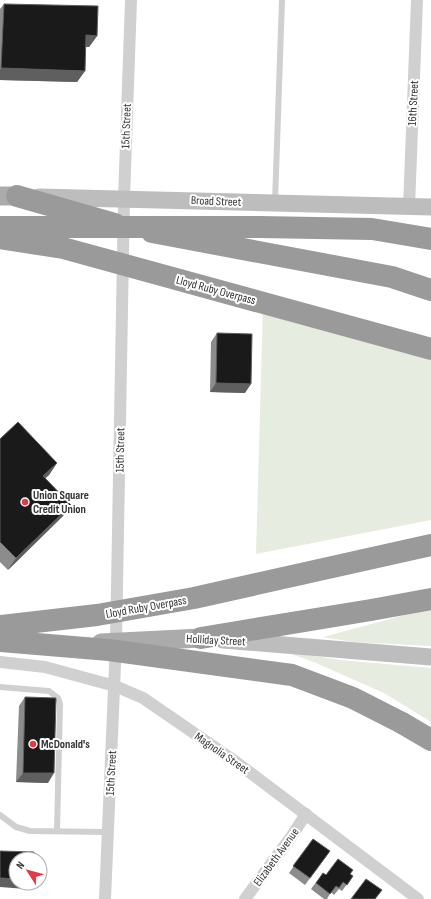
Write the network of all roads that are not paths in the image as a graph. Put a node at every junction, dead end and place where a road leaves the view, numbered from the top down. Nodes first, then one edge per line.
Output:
1 (131, 0) edge
2 (282, 0) edge
3 (417, 0) edge
4 (8, 196) edge
5 (124, 199) junction
6 (275, 203) junction
7 (409, 207) junction
8 (431, 207) edge
9 (0, 227) edge
10 (124, 227) junction
11 (0, 238) edge
12 (431, 239) edge
13 (431, 290) edge
14 (431, 349) edge
15 (431, 545) edge
16 (431, 598) edge
17 (0, 626) edge
18 (201, 638) junction
19 (0, 641) edge
20 (116, 642) junction
21 (0, 651) edge
22 (431, 657) edge
23 (0, 662) edge
24 (115, 686) junction
25 (0, 687) edge
26 (431, 740) edge
27 (306, 814) junction
28 (0, 815) edge
29 (57, 831) junction
30 (108, 832) junction
31 (105, 899) edge
32 (244, 899) edge
33 (418, 899) edge

1 - 5 street, 15th Street
2 - 6 lane
3 - 7 street, 16th Street
4 - 5 main road, Broad Street
4 - 10 highway
5 - 6 main road, Broad Street
5 - 10 street, 15th Street
6 - 7 main road, Broad Street
7 - 8 main road, Broad Street
9 - 12 highway, bridge
10 - 13 highway
10 - 20 street, 15th Street
11 - 14 highway, Lloyd Ruby Overpass, bridge
15 - 17 highway, Lloyd Ruby Overpass, bridge
16 - 18 highway
18 - 20 main road, Holliday Street
18 - 22 main road, Holliday Street
19 - 26 highway, bridge
20 - 21 main road, Holliday Street
20 - 24 street, 15th Street
23 - 24 street, Magnolia Street
24 - 27 street, Magnolia Street
24 - 30 street, 15th Street
25 - 29 lane
27 - 32 street, Elizabeth Avenue
27 - 33 street, Magnolia Street
28 - 29 lane
29 - 30 lane
30 - 31 street, 15th Street

